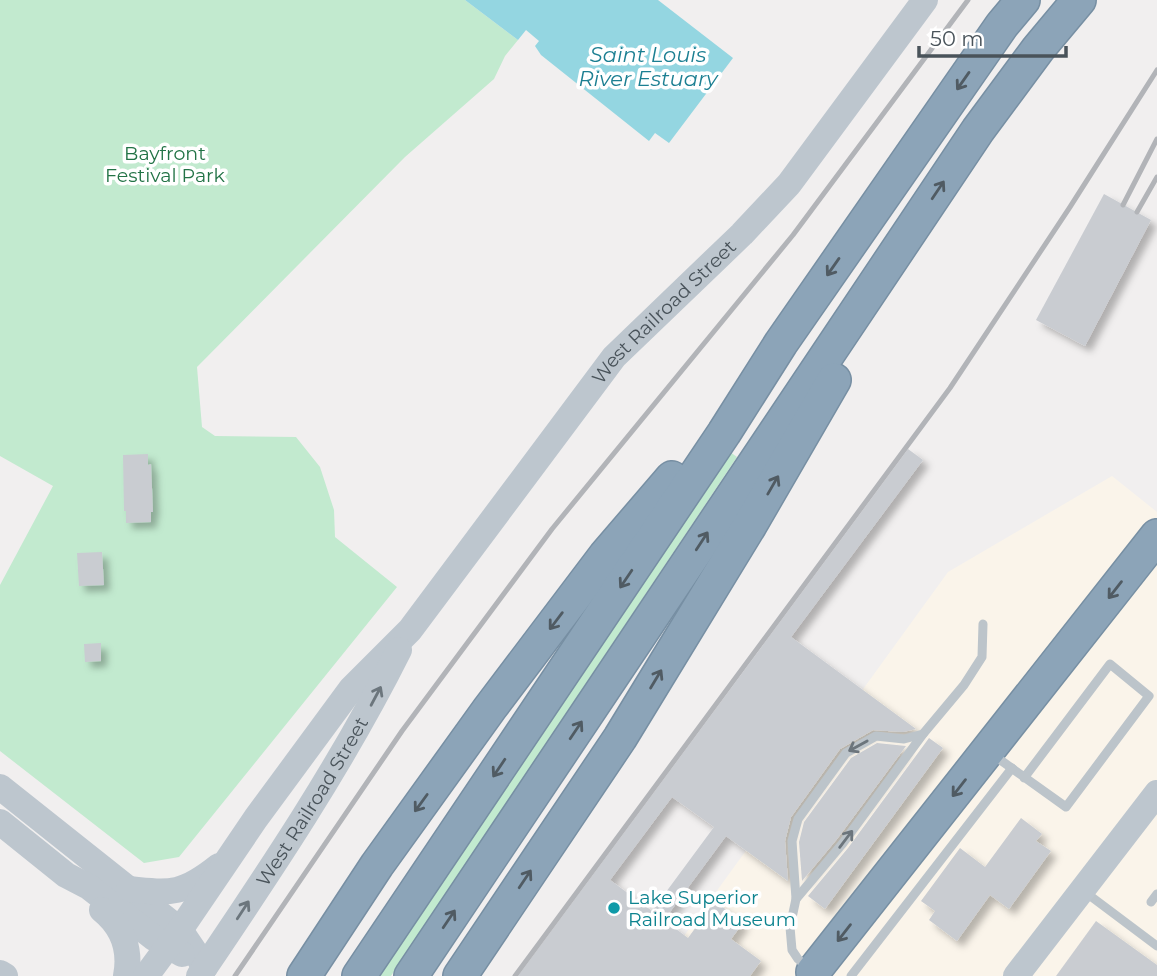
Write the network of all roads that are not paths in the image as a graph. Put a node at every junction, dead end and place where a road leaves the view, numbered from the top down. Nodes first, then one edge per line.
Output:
1 (925, 0) edge
2 (1023, 0) edge
3 (1079, 0) edge
4 (912, 229) junction
5 (756, 380) junction
6 (1157, 536) edge
7 (983, 624) dead end
8 (410, 630) junction
9 (923, 734) junction
10 (1000, 760) junction
11 (1024, 778) junction
12 (0, 787) edge
13 (1157, 793) edge
14 (0, 822) edge
15 (233, 853) junction
16 (66, 875) junction
17 (128, 889) junction
18 (1082, 889) junction
19 (796, 899) junction
20 (174, 938) junction
21 (1157, 946) edge
22 (202, 971) edge
23 (0, 973) edge
24 (814, 975) edge
25 (5, 976) edge
26 (125, 976) edge
27 (146, 976) edge
28 (304, 976) edge
29 (359, 976) edge
30 (411, 976) edge
31 (460, 976) edge
32 (851, 976) edge
33 (1016, 976) edge

1 - 8 street, West Railroad Street
2 -> 5 highway
4 -> 3 highway
30 -> 4 highway
31 -> 4 highway
5 -> 28 highway
5 -> 29 highway
6 -> 10 highway
7 - 9 lane
8 - 15 street, West Railroad Street
22 -> 8 street, West Railroad Street
19 -> 9 lane
9 -> 19 lane
10 - 11 lane
10 -> 24 highway
10 - 32 lane
11 - 11 lane
12 - 17 street
13 - 18 street
14 - 16 street
15 - 17 street
15 - 20 street, West Railroad Street
16 - 20 street
16 - 26 street
17 - 20 street
18 - 21 lane
18 - 33 street
19 - 24 lane
20 - 22 street
20 - 27 street, West Railroad Street
23 - 25 street

